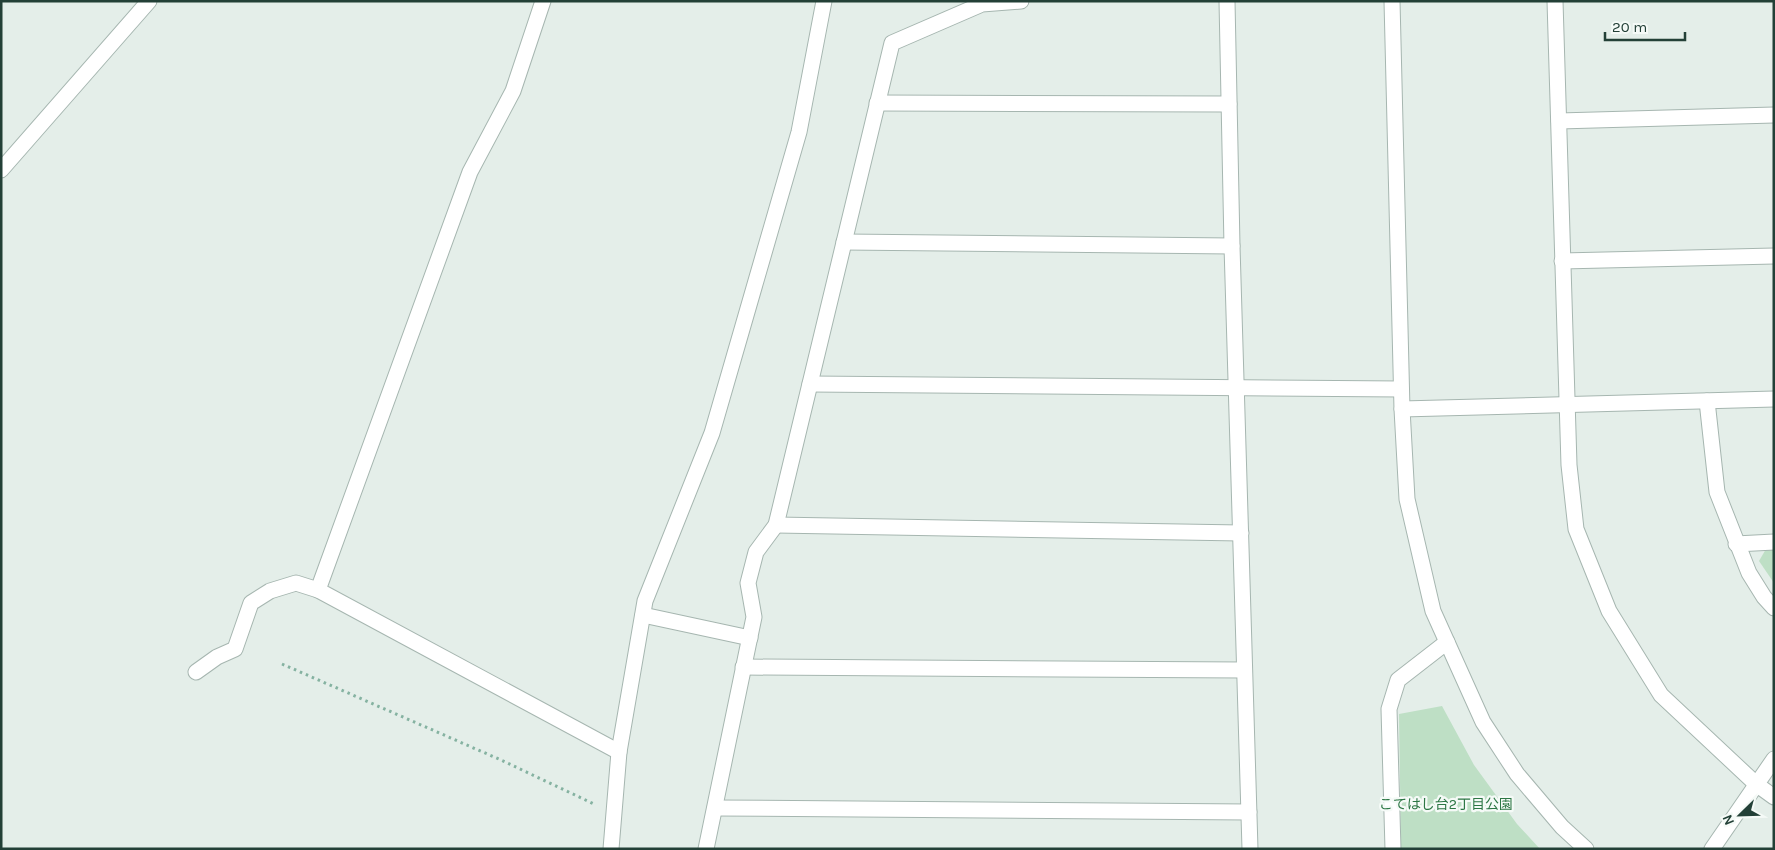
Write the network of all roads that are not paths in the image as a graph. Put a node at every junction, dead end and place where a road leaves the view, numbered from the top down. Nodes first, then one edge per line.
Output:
1 (150, 1) edge
2 (543, 1) edge
3 (824, 1) edge
4 (1021, 1) edge
5 (1227, 1) edge
6 (1392, 1) edge
7 (1555, 1) edge
8 (967, 5) edge
9 (877, 103) junction
10 (1229, 104) junction
11 (1774, 115) edge
12 (1559, 121) junction
13 (1, 170) edge
14 (844, 242) junction
15 (1232, 246) junction
16 (1774, 256) edge
17 (1562, 261) junction
18 (810, 384) junction
19 (1236, 388) junction
20 (1401, 389) junction
21 (1774, 399) edge
22 (1707, 401) junction
23 (1567, 404) junction
24 (1402, 409) junction
25 (776, 525) junction
26 (1241, 534) junction
27 (1774, 542) edge
28 (1736, 544) junction
29 (318, 590) junction
30 (1774, 608) edge
31 (642, 615) junction
32 (750, 638) junction
33 (1447, 642) junction
34 (743, 667) junction
35 (1244, 670) junction
36 (196, 672) dead end
37 (619, 752) junction
38 (1774, 759) edge
39 (1756, 784) junction
40 (1774, 797) edge
41 (715, 808) junction
42 (1249, 812) junction
43 (611, 849) edge
44 (706, 849) edge
45 (1250, 849) edge
46 (1392, 849) edge
47 (1586, 849) edge
48 (1712, 849) edge

1 - 13 street
2 - 29 street
3 - 31 street
4 - 8 street
5 - 10 street
6 - 20 street
7 - 12 street
8 - 9 street
9 - 10 street
9 - 14 street
10 - 15 street
11 - 12 street
12 - 17 street
14 - 15 street
14 - 18 street
15 - 19 street
16 - 17 street
17 - 23 street
18 - 19 street
18 - 25 street
19 - 20 street
19 - 26 street
20 - 24 street
21 - 22 street
22 - 23 street
22 - 28 street
23 - 24 street
23 - 39 street
24 - 33 street
25 - 26 street
25 - 32 street
26 - 35 street
27 - 28 street
28 - 30 street
29 - 36 street
29 - 37 street
31 - 32 street
31 - 37 street
32 - 34 street
33 - 46 street
33 - 47 street
34 - 35 street
34 - 41 street
35 - 42 street
37 - 43 street
38 - 39 street
39 - 40 street
39 - 48 street
41 - 42 street
41 - 44 street
42 - 45 street

